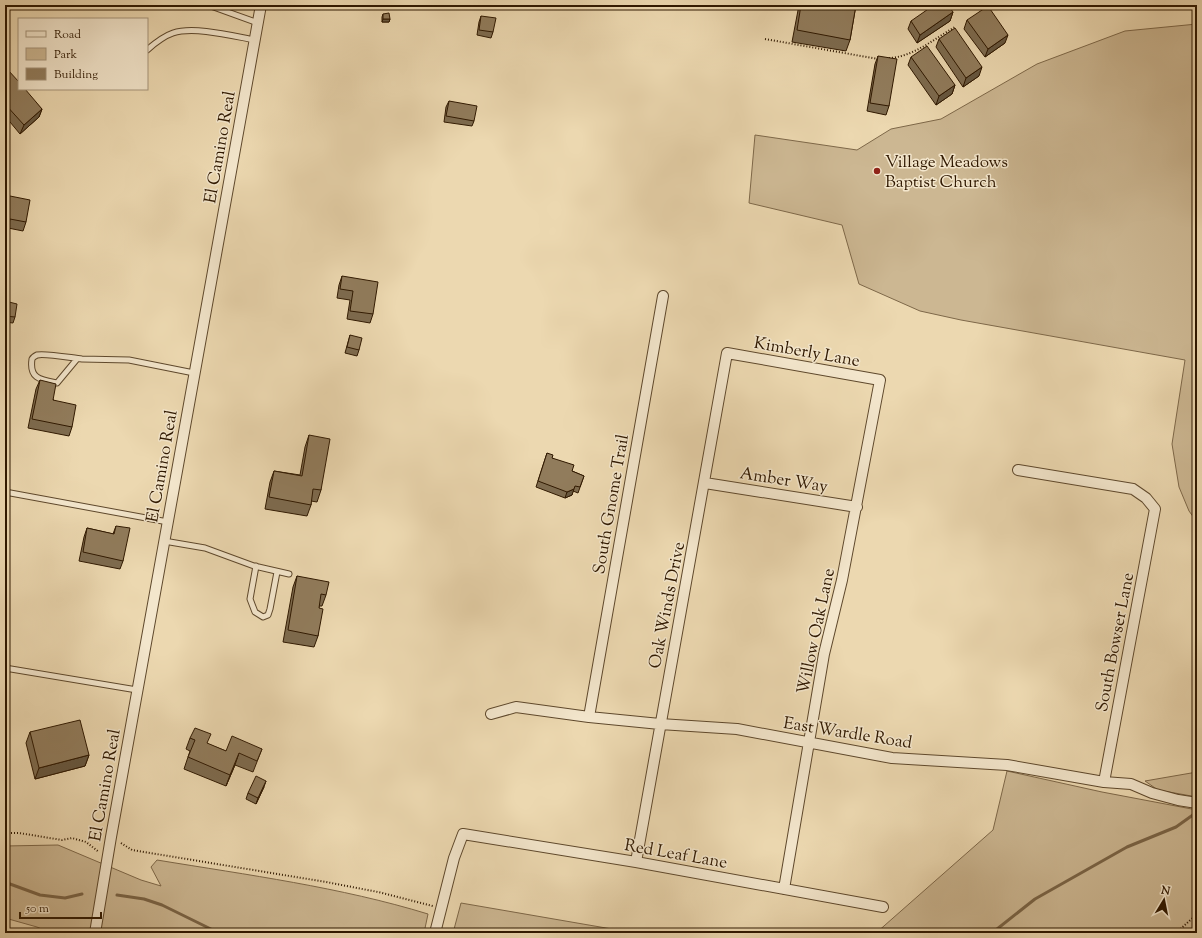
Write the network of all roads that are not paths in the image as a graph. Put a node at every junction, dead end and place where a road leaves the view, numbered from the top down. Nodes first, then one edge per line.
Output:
1 (208, 5) edge
2 (261, 5) edge
3 (258, 23) junction
4 (255, 40) junction
5 (148, 49) edge
6 (663, 296) dead end
7 (728, 353) joint
8 (77, 359) junction
9 (194, 373) junction
10 (880, 380) joint
11 (1018, 470) dead end
12 (705, 483) junction
13 (5, 492) edge
14 (857, 507) junction
15 (168, 522) junction
16 (164, 540) junction
17 (256, 566) junction
18 (277, 572) junction
19 (289, 574) dead end
20 (5, 668) edge
21 (138, 690) junction
22 (491, 714) dead end
23 (589, 717) junction
24 (660, 724) junction
25 (809, 742) junction
26 (1104, 782) junction
27 (1197, 803) edge
28 (636, 862) junction
29 (784, 889) junction
30 (883, 907) dead end
31 (95, 933) edge
32 (435, 933) edge

1 - 3 lane
2 - 3 street, El Camino Real
3 - 4 street, El Camino Real
4 - 5 lane
4 - 9 street, El Camino Real
6 - 23 street, South Gnome Trail
7 - 10 street, Kimberly Lane
7 - 12 street, Oak Winds Drive
8 - 8 lane
8 - 9 lane
9 - 15 street, El Camino Real
10 - 14 street, Willow Oak Lane
11 - 26 street, South Bowser Lane
12 - 14 street, Amber Way
12 - 24 street, Oak Winds Drive
13 - 15 lane
14 - 25 street, Willow Oak Lane
15 - 16 street, El Camino Real
16 - 17 lane
16 - 21 street, El Camino Real
17 - 18 lane
17 - 18 lane
18 - 19 lane
20 - 21 lane
21 - 31 street, El Camino Real
22 - 23 street, East Wardle Road
23 - 24 street, East Wardle Road
24 - 25 street, East Wardle Road
24 - 28 street, Oak Winds Drive
25 - 26 street, East Wardle Road
25 - 29 street, Willow Oak Lane
26 - 27 street, East Wardle Road
28 - 29 street, Red Leaf Lane
28 - 32 street, Red Leaf Lane
29 - 30 street, Red Leaf Lane

